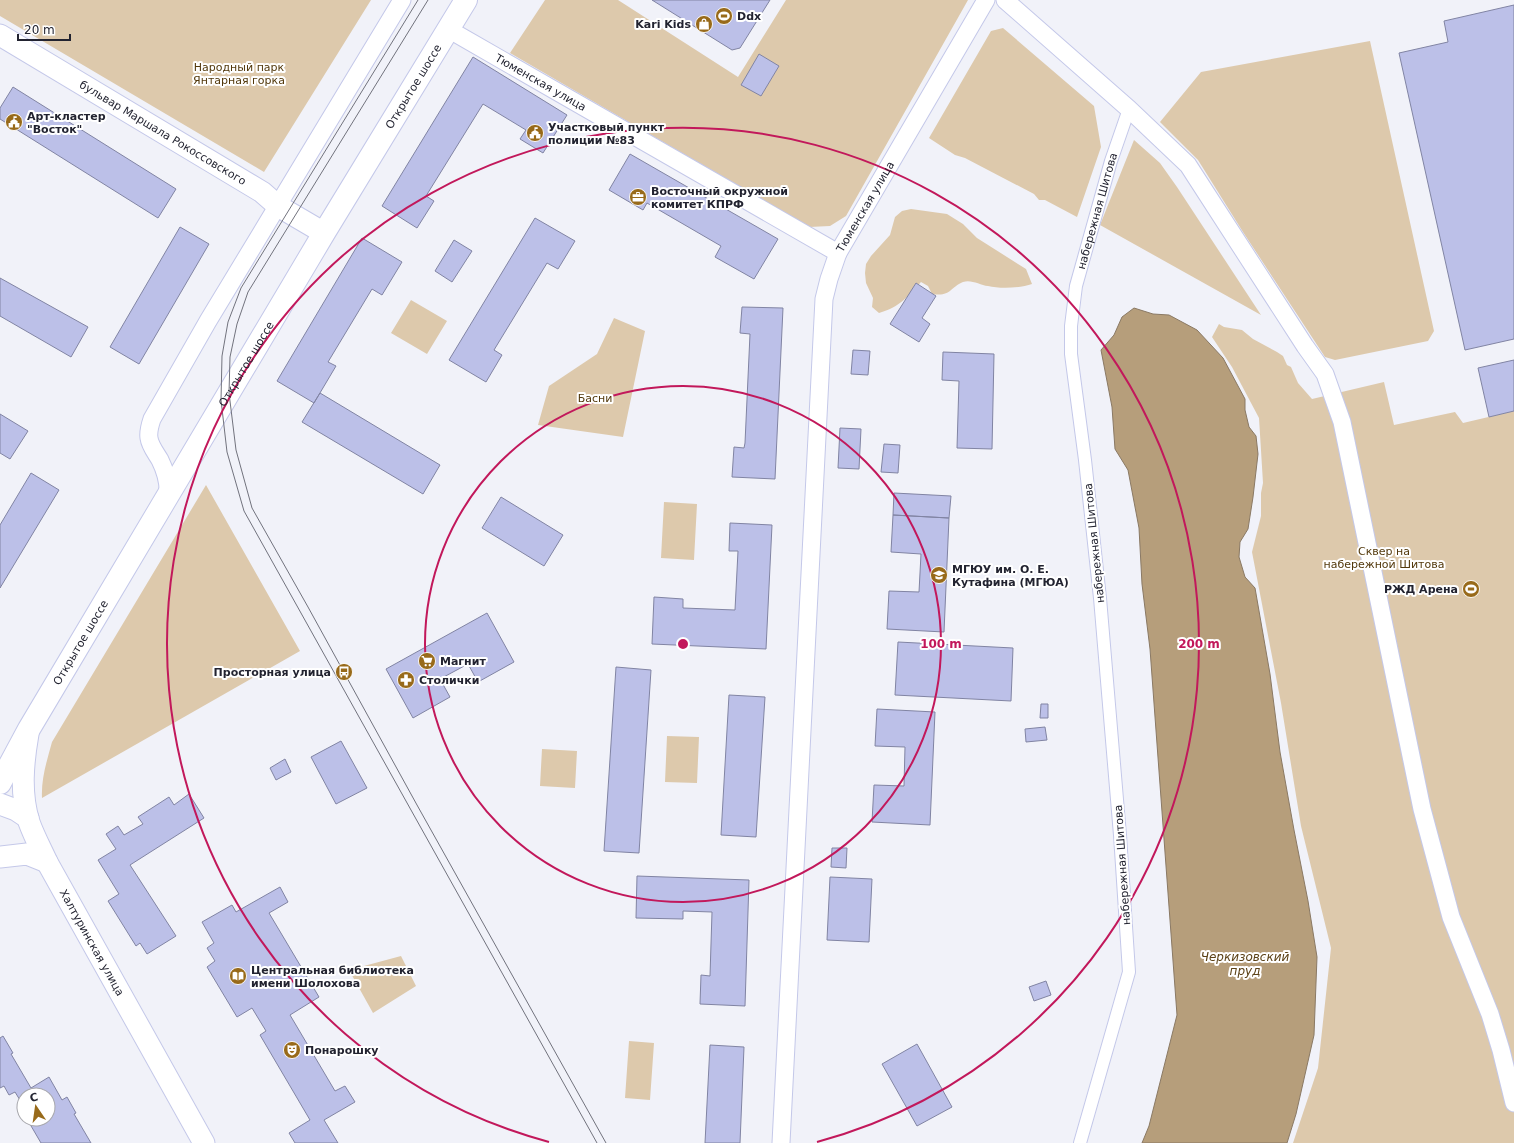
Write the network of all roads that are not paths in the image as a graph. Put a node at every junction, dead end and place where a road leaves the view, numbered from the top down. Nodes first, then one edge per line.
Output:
1 (402, 0) edge
2 (466, 0) edge
3 (986, 0) edge
4 (1005, 0) edge
5 (448, 29) junction
6 (0, 35) edge
7 (1129, 109) junction
8 (278, 206) junction
9 (324, 232) junction
10 (838, 253) junction
11 (168, 496) junction
12 (29, 729) junction
13 (0, 783) edge
14 (0, 804) edge
15 (28, 818) junction
16 (0, 857) edge
17 (47, 862) junction
18 (1514, 1103) edge
19 (204, 1143) edge
20 (781, 1143) edge
21 (1080, 1143) edge

1 - 8 street
2 - 5 main road, Открытое шоссе
3 - 10 street, Тюменская улица
4 - 7 street
5 - 9 main road, Открытое шоссе
5 - 10 street, Тюменская улица
6 - 8 street, бульвар Маршала Рокоссовского
7 - 18 street
7 - 21 street, набережная Шитова
8 - 9 street, бульвар Маршала Рокоссовского
8 - 11 street
9 - 11 main road, Открытое шоссе
10 - 20 street
11 - 12 main road, Открытое шоссе
12 - 13 main road
12 - 15 street, Халтуринская улица
14 - 15 street
15 - 17 street, Халтуринская улица
16 - 17 street
17 - 19 street, Халтуринская улица

